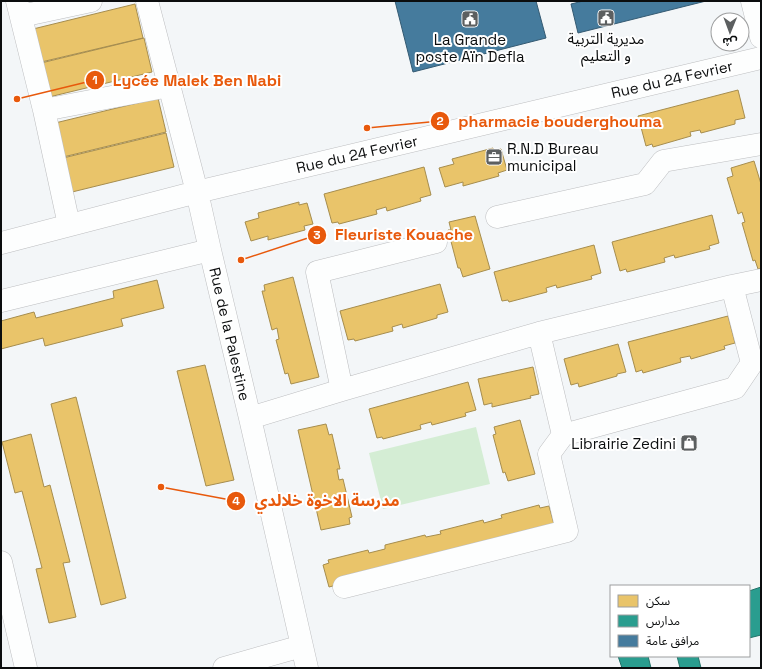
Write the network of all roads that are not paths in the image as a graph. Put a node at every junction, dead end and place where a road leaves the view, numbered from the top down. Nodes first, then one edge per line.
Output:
1 (91, 1) edge
2 (147, 1) edge
3 (752, 1) edge
4 (19, 9) edge
5 (761, 38) edge
6 (761, 58) edge
7 (169, 86) junction
8 (44, 110) junction
9 (761, 144) edge
10 (197, 192) junction
11 (497, 217) dead end
12 (70, 225) junction
13 (436, 242) dead end
14 (1, 243) edge
15 (210, 250) junction
16 (761, 280) edge
17 (732, 286) junction
18 (1, 301) edge
19 (539, 333) junction
20 (342, 390) junction
21 (250, 418) junction
22 (564, 435) junction
23 (1, 565) edge
24 (344, 588) dead end
25 (302, 646) junction
26 (26, 668) edge
27 (224, 668) edge
28 (307, 668) edge

1 - 4 street
2 - 7 street, Rue de la Palestine
3 - 5 street
4 - 8 street
6 - 10 street, Rue du 24 Fevrier
7 - 8 street
7 - 10 street, Rue de la Palestine
8 - 12 street
9 - 11 street
10 - 12 street, Rue du 24 Fevrier
10 - 15 street, Rue de la Palestine
12 - 14 street, Rue du 24 Fevrier
13 - 20 street
15 - 18 street
15 - 21 street, Rue de la Palestine
16 - 17 street
17 - 19 street
17 - 22 street
19 - 20 street
19 - 22 street
20 - 21 street
21 - 25 street, Rue de la Palestine
22 - 24 street
23 - 26 street
25 - 27 street
25 - 28 street, Rue de la Palestine

